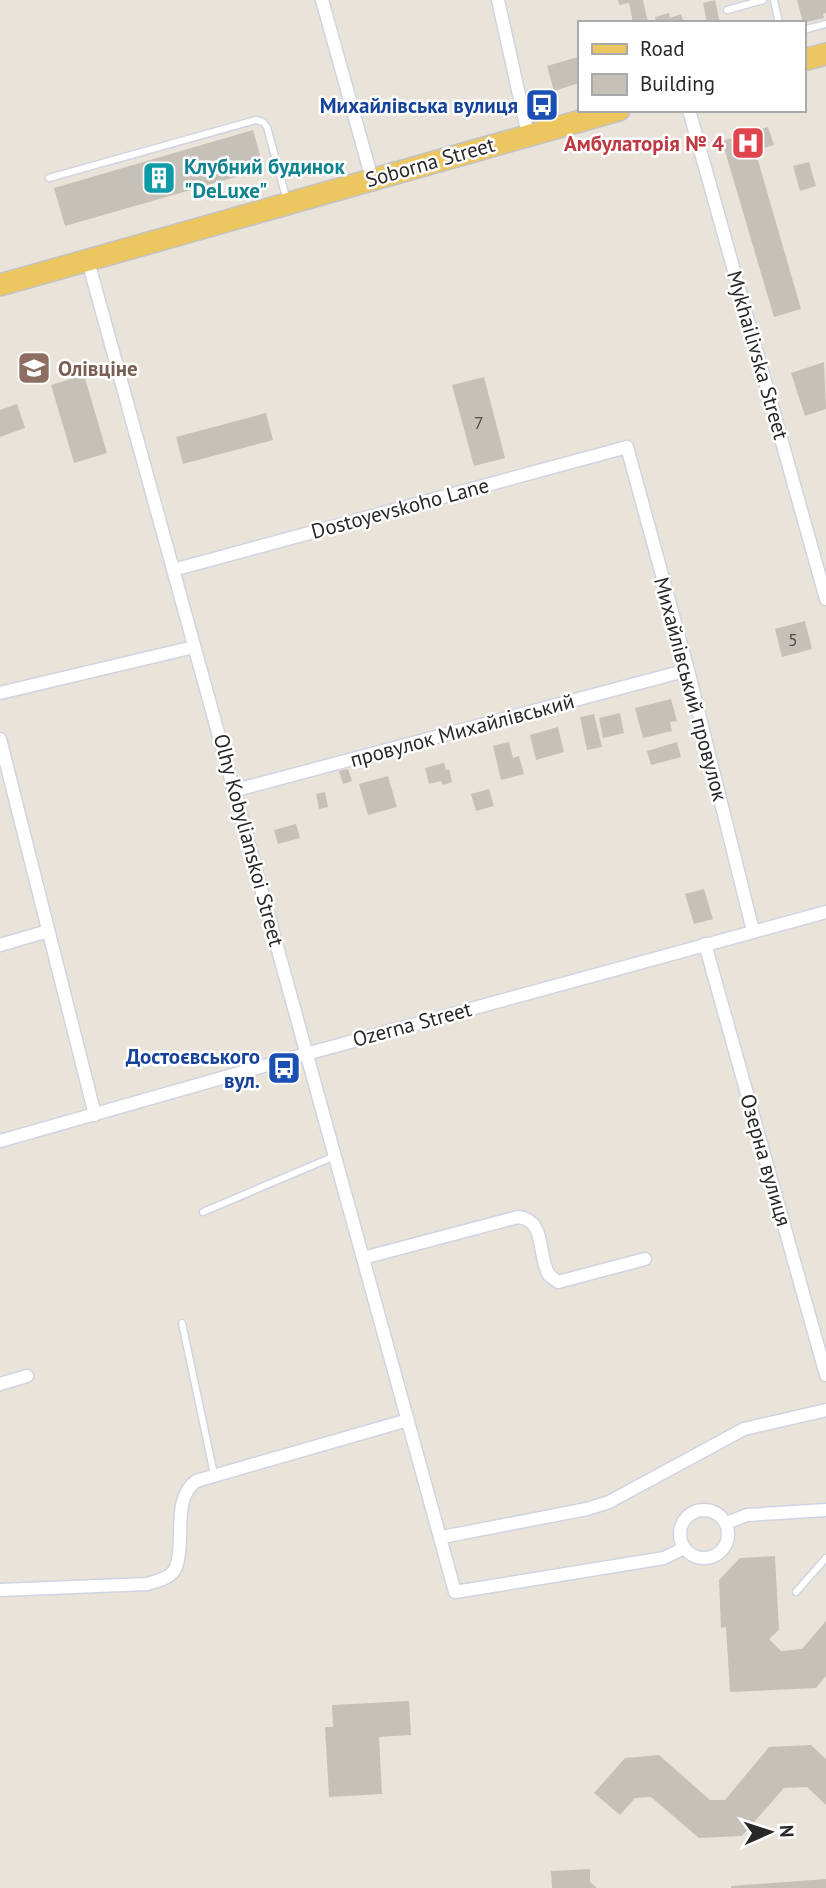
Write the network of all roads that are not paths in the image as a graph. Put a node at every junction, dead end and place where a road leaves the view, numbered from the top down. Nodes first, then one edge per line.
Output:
1 (322, 0) edge
2 (498, 0) edge
3 (762, 0) edge
4 (774, 0) edge
5 (727, 10) dead end
6 (779, 21) edge
7 (826, 23) edge
8 (805, 29) edge
9 (826, 54) edge
10 (805, 59) edge
11 (612, 112) edge
12 (690, 112) edge
13 (528, 135) junction
14 (48, 178) dead end
15 (372, 179) junction
16 (288, 203) junction
17 (88, 261) junction
18 (0, 285) edge
19 (627, 447) joint
20 (173, 569) junction
21 (826, 599) edge
22 (194, 647) junction
23 (688, 670) junction
24 (0, 693) edge
25 (0, 739) edge
26 (236, 790) junction
27 (826, 912) edge
28 (48, 931) junction
29 (753, 931) junction
30 (705, 944) junction
31 (0, 945) edge
32 (306, 1054) junction
33 (95, 1115) junction
34 (0, 1142) edge
35 (335, 1156) junction
36 (203, 1212) dead end
37 (363, 1258) junction
38 (645, 1259) dead end
39 (182, 1323) dead end
40 (826, 1375) edge
41 (27, 1376) dead end
42 (0, 1384) edge
43 (826, 1409) edge
44 (408, 1420) junction
45 (214, 1474) junction
46 (826, 1510) edge
47 (726, 1523) junction
48 (442, 1537) junction
49 (684, 1548) junction
50 (826, 1558) edge
51 (0, 1590) edge
52 (796, 1592) dead end

1 - 15 street
2 - 13 street
3 - 5 lane
4 - 6 lane
7 - 8 lane
9 - 10 main road
11 - 13 main road, Soborna Street
12 - 21 street, Mykhailivska Street
13 - 15 main road, Soborna Street
14 - 16 lane
15 - 16 main road, Soborna Street
16 - 17 main road, Soborna Street
17 - 18 main road, Soborna Street
17 - 20 street, Olhy Kobylianskoi Street
19 - 20 street, Dostoyevskoho Lane
19 - 23 street, Михайлівський провулок
20 - 22 street, Olhy Kobylianskoi Street
22 - 24 street
22 - 26 street, Olhy Kobylianskoi Street
23 - 26 street, провулок Михайлівський
23 - 29 street, Михайлівський провулок
25 - 28 street
26 - 32 street, Olhy Kobylianskoi Street
27 - 29 street, Ozerna Street
28 - 31 street
28 - 33 street
29 - 30 street, Ozerna Street
30 - 32 street, Ozerna Street
30 - 40 street, Озерна вулиця
32 - 33 street, Ozerna Street
32 - 35 street, Olhy Kobylianskoi Street
33 - 34 street, Ozerna Street
35 - 36 lane
35 - 37 street, Olhy Kobylianskoi Street
37 - 38 street
37 - 44 street, Olhy Kobylianskoi Street
39 - 45 lane
41 - 42 street
43 - 48 street
44 - 45 street
44 - 48 street, Olhy Kobylianskoi Street
45 - 51 street
46 - 47 street
47 - 49 street
47 - 49 street
48 - 49 street, Olhy Kobylianskoi Street
50 - 52 lane

